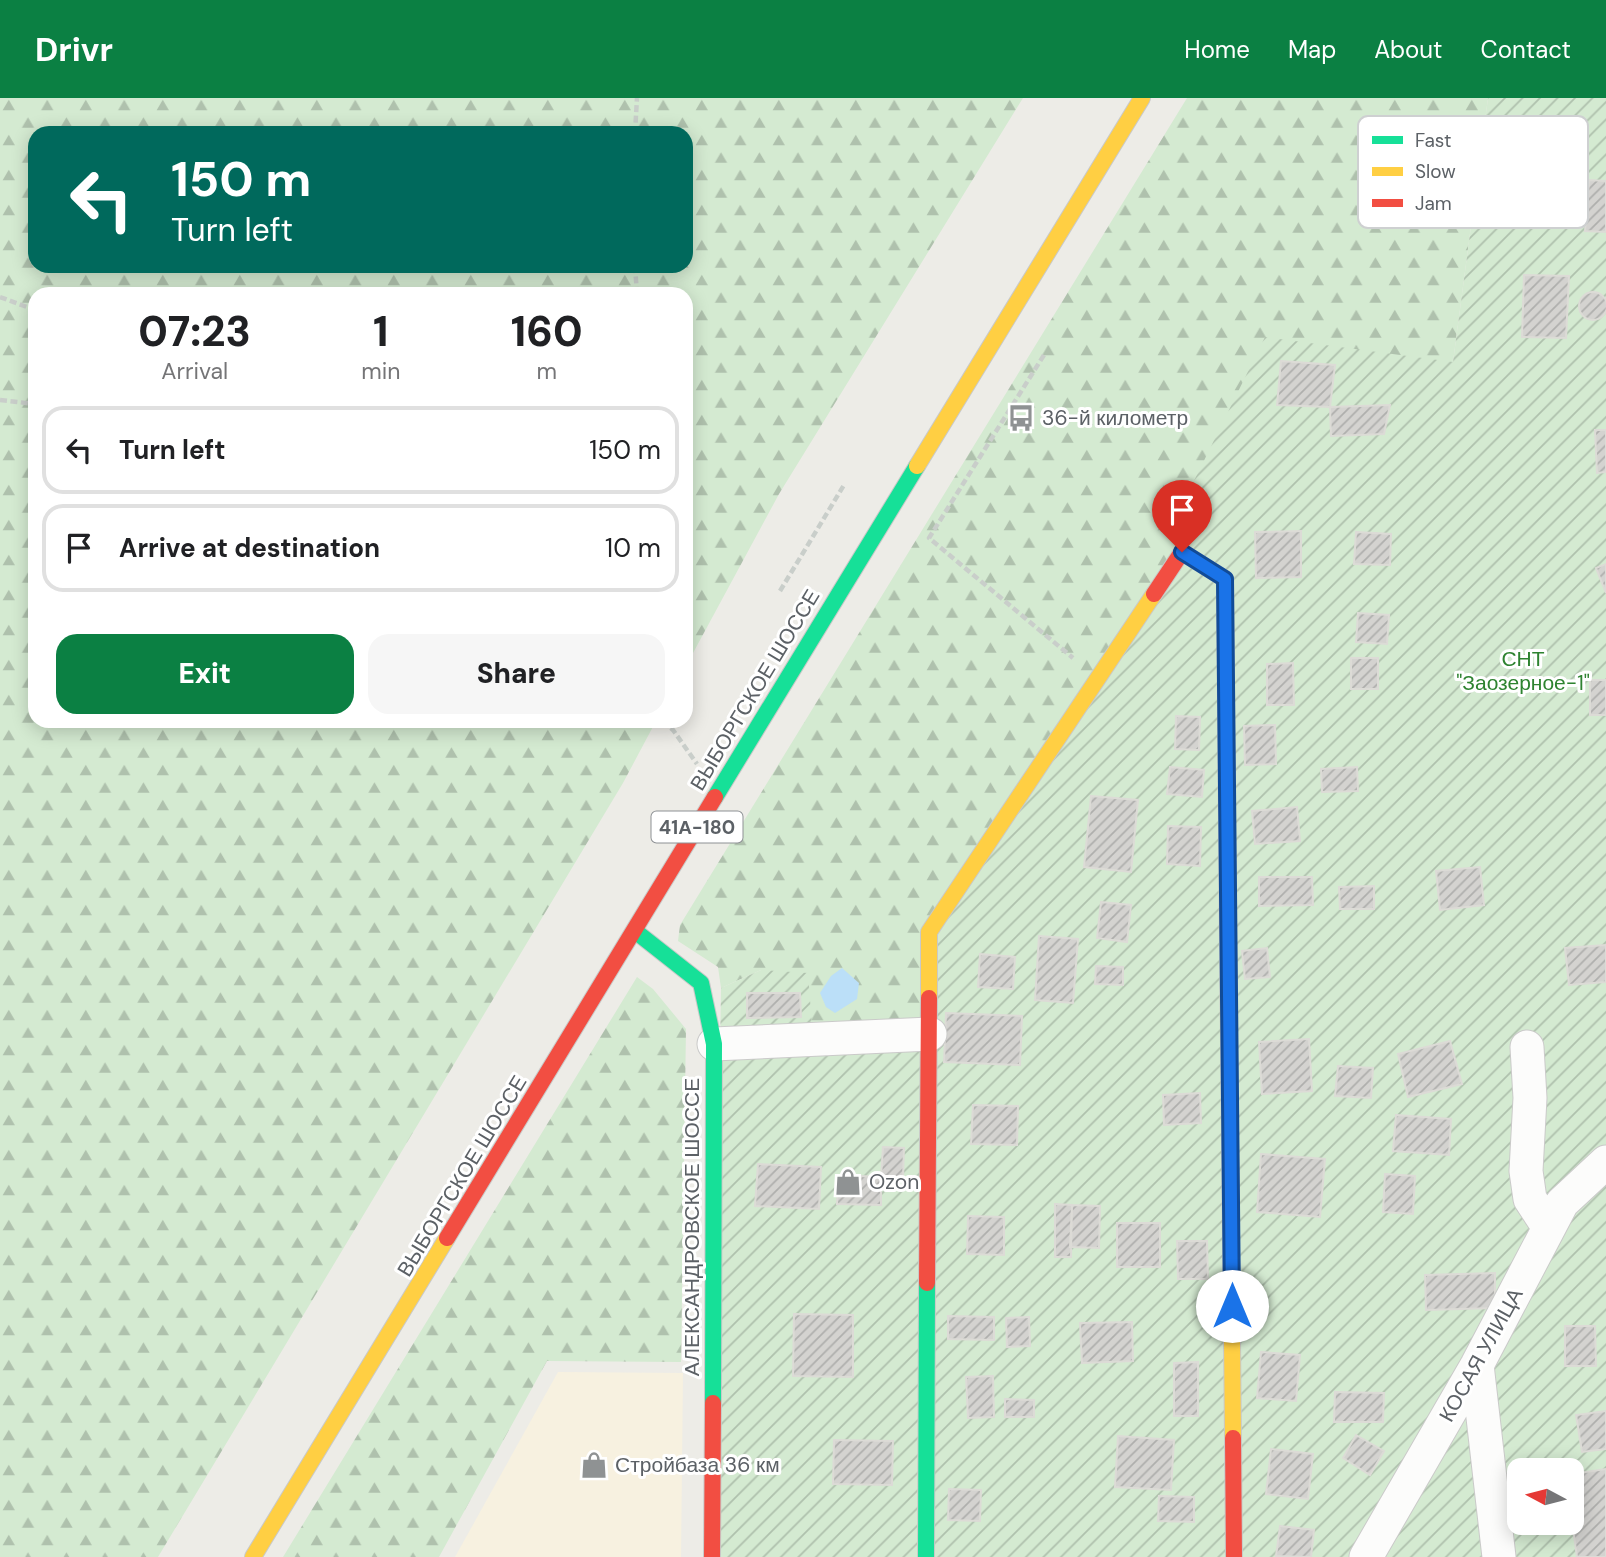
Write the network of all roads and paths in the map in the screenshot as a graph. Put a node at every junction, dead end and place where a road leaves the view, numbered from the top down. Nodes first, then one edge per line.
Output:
1 (638, 98) edge
2 (1142, 98) edge
3 (636, 126) edge
4 (0, 297) edge
5 (28, 307) edge
6 (1044, 355) dead end
7 (0, 400) edge
8 (28, 403) edge
9 (844, 485) dead end
10 (780, 591) dead end
11 (1098, 678) junction
12 (635, 931) junction
13 (930, 1034) junction
14 (715, 1044) junction
15 (1527, 1047) dead end
16 (1606, 1162) edge
17 (1549, 1228) junction
18 (1478, 1365) junction
19 (253, 1557) edge
20 (712, 1557) edge
21 (926, 1557) edge
22 (1234, 1557) edge
23 (1366, 1557) edge
24 (1499, 1557) edge

1 - 3 path
2 - 12 street, ВЫБОРГСКОЕ ШОССЕ / 41А-180
4 - 5 path
6 - 11 path
7 - 8 path
9 - 10 path
11 - 13 street
11 - 22 street
12 - 14 street, АЛЕКСАНДРОВСКОЕ ШОССЕ
12 - 19 street, ВЫБОРГСКОЕ ШОССЕ / 41А-180
13 - 14 street
13 - 21 street
14 - 20 street, АЛЕКСАНДРОВСКОЕ ШОССЕ
15 - 17 street
16 - 17 street, КОСАЯ УЛИЦА
17 - 18 street, КОСАЯ УЛИЦА
18 - 23 street, КОСАЯ УЛИЦА
18 - 24 street

